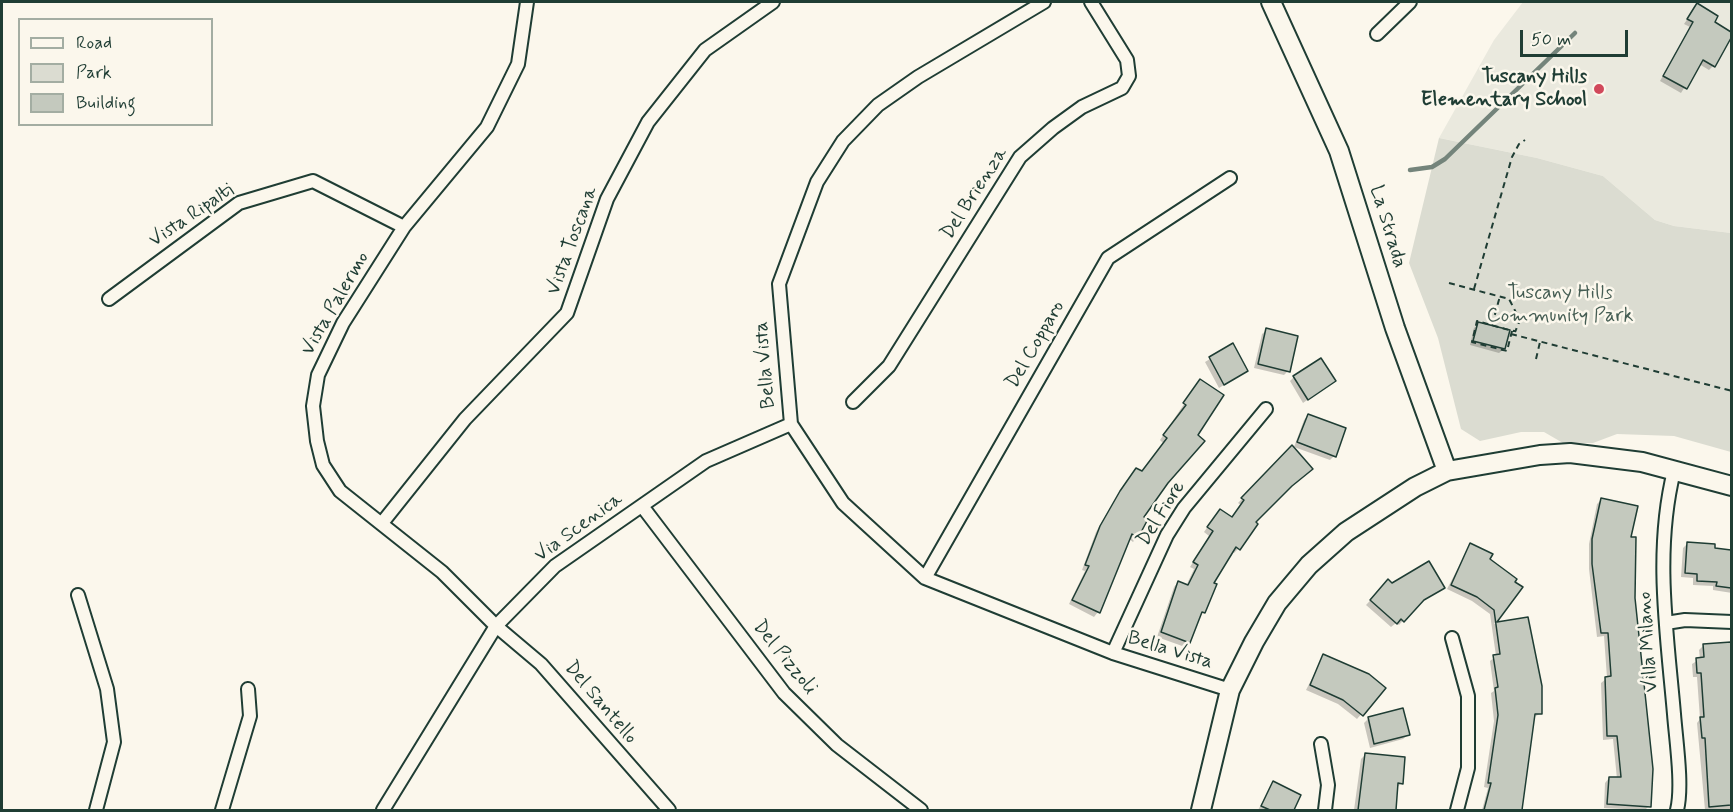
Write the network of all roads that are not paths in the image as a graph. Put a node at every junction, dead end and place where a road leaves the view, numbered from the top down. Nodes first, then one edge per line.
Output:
1 (527, 2) edge
2 (773, 2) edge
3 (1044, 2) edge
4 (1091, 2) edge
5 (1271, 2) edge
6 (1410, 2) edge
7 (1377, 34) dead end
8 (1230, 178) dead end
9 (404, 227) junction
10 (109, 299) dead end
11 (854, 402) dead end
12 (1266, 409) dead end
13 (791, 424) junction
14 (1447, 471) junction
15 (1674, 471) junction
16 (1731, 486) edge
17 (642, 506) junction
18 (382, 523) junction
19 (925, 578) junction
20 (78, 595) dead end
21 (1731, 622) edge
22 (1666, 623) junction
23 (496, 626) junction
24 (1452, 638) dead end
25 (1113, 653) junction
26 (248, 689) dead end
27 (1230, 690) junction
28 (1321, 744) dead end
29 (387, 809) edge
30 (96, 810) edge
31 (222, 810) edge
32 (669, 810) edge
33 (921, 810) edge
34 (1201, 810) edge
35 (1325, 810) edge
36 (1457, 810) edge
37 (1677, 810) edge

1 - 9 street, Vista Palermo
2 - 18 street, Vista Toscana
3 - 13 street, Bella Vista
4 - 11 street, Del Brienza
5 - 14 main road, La Strada
6 - 7 street
8 - 19 street, Del Copparo
9 - 10 street, Vista Ripalti
9 - 18 street, Vista Palermo
12 - 25 street, Del Fiore
13 - 17 street, Via Scenica
13 - 19 street, Bella Vista
14 - 15 main road
14 - 27 main road
15 - 16 main road
15 - 22 street, Villa Milano
17 - 23 street, Via Scenica
17 - 33 street, Del Pizzoli
18 - 23 street, Vista Palermo
19 - 25 street, Bella Vista
20 - 30 street
21 - 22 street
22 - 37 street, Villa Milano
23 - 29 street, Via Scenica
23 - 32 street, Del Santello
24 - 36 street
25 - 27 street, Bella Vista
26 - 31 street
27 - 34 main road
28 - 35 street

